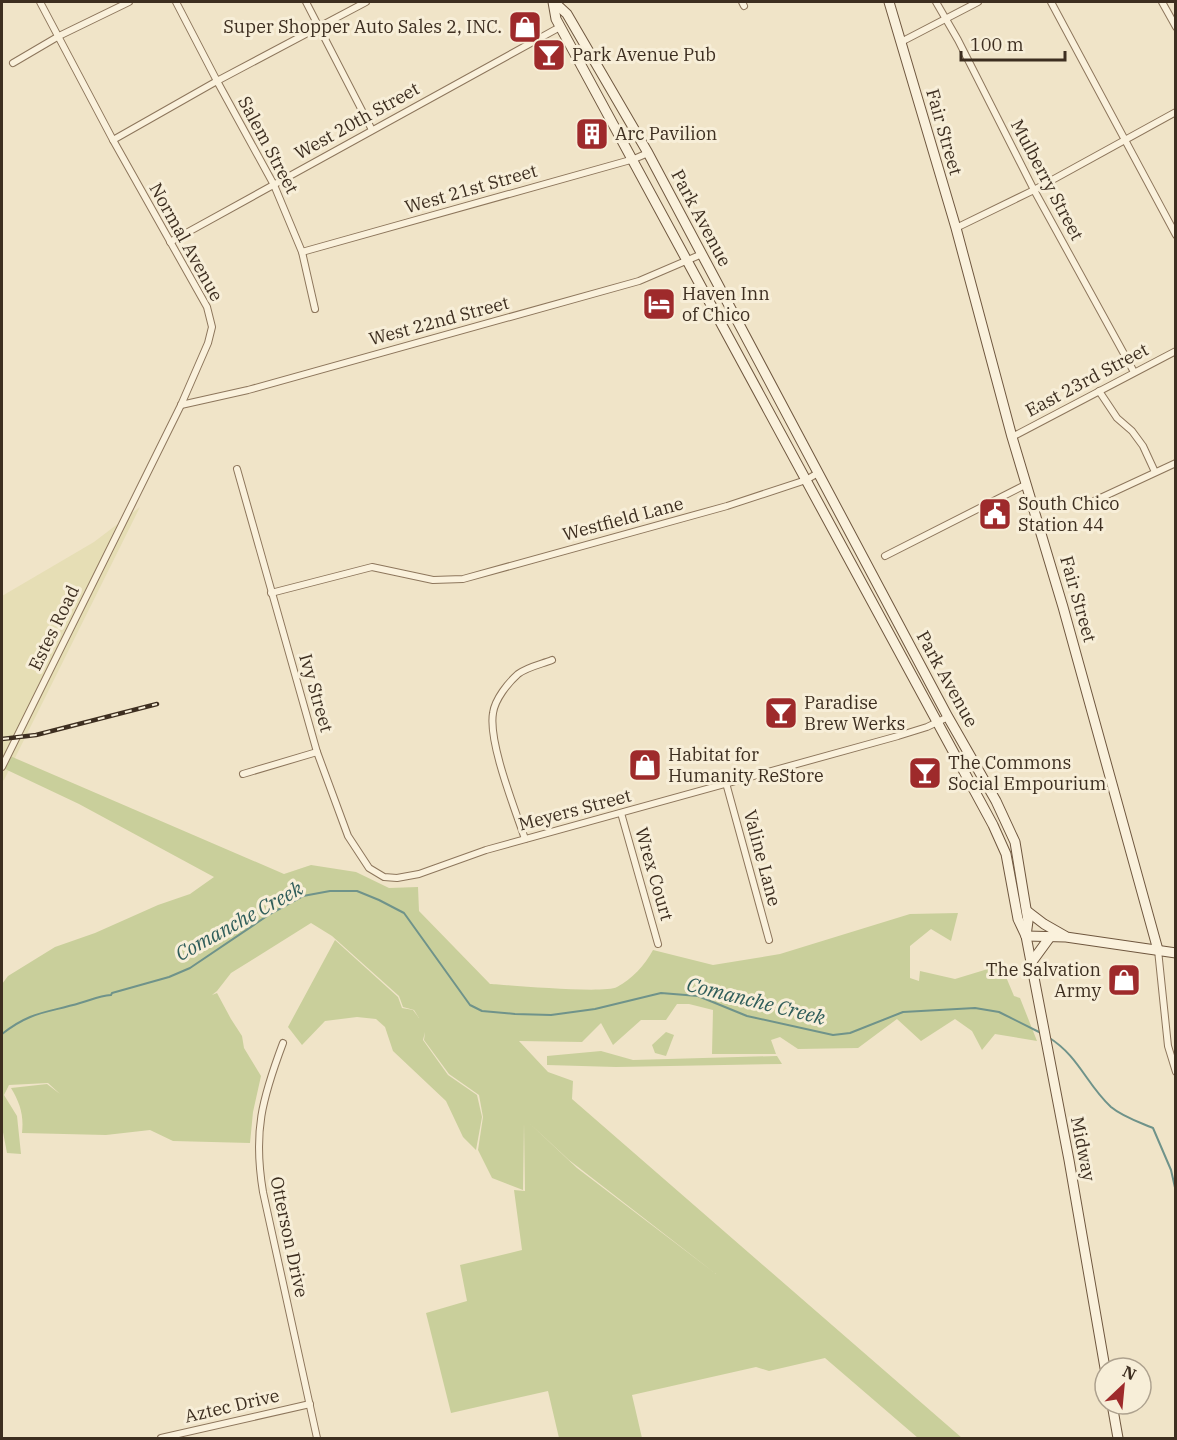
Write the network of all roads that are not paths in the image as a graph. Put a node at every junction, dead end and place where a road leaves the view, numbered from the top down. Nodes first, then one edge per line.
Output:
1 (40, 2) edge
2 (129, 2) edge
3 (176, 2) edge
4 (306, 2) edge
5 (366, 2) edge
6 (553, 2) edge
7 (889, 2) edge
8 (936, 2) edge
9 (978, 2) edge
10 (1051, 2) edge
11 (1162, 2) edge
12 (946, 18) junction
13 (320, 26) junction
14 (560, 27) junction
15 (1176, 27) edge
16 (59, 36) junction
17 (901, 42) junction
18 (14, 63) dead end
19 (217, 81) junction
20 (1176, 112) edge
21 (372, 130) junction
22 (113, 140) junction
23 (1124, 141) junction
24 (648, 153) junction
25 (634, 159) junction
26 (274, 185) junction
27 (1034, 190) junction
28 (956, 228) junction
29 (1176, 235) edge
30 (170, 242) junction
31 (302, 252) junction
32 (702, 254) junction
33 (688, 261) junction
34 (315, 309) dead end
35 (1176, 351) edge
36 (1134, 372) junction
37 (1099, 391) junction
38 (181, 405) junction
39 (1012, 437) junction
40 (1176, 463) edge
41 (237, 469) dead end
42 (1155, 472) junction
43 (818, 473) junction
44 (806, 480) junction
45 (1027, 484) junction
46 (1094, 501) dead end
47 (133, 502) joint
48 (885, 556) dead end
49 (272, 592) junction
50 (552, 660) dead end
51 (948, 717) junction
52 (936, 723) junction
53 (317, 752) junction
54 (2, 767) edge
55 (243, 774) dead end
56 (726, 783) junction
57 (621, 813) junction
58 (525, 839) junction
59 (419, 874) joint
60 (1027, 911) junction
61 (1026, 936) junction
62 (1050, 937) junction
63 (1066, 937) junction
64 (769, 940) dead end
65 (658, 944) dead end
66 (1158, 950) junction
67 (1176, 953) edge
68 (1031, 963) junction
69 (283, 1043) dead end
70 (1176, 1072) edge
71 (1103, 1356) edge
72 (310, 1404) junction
73 (1114, 1416) edge
74 (161, 1438) edge
75 (318, 1438) edge
76 (1118, 1438) edge

1 - 16 street, Normal Avenue
2 - 16 street
3 - 19 street, Salem Street
4 - 13 street
5 - 13 street
6 - 14 main road, Park Avenue
6 - 24 main road, Park Avenue
7 - 17 main road, Fair Street
8 - 12 street, Mulberry Street
9 - 12 street
10 - 23 street
11 - 15 street
12 - 17 street
12 - 27 street, Mulberry Street
13 - 19 street
13 - 21 street
14 - 21 street, West 20th Street
14 - 25 main road, Park Avenue
16 - 18 street
16 - 22 street, Normal Avenue
17 - 28 main road, Fair Street
19 - 22 street
19 - 26 street, Salem Street
20 - 23 street
21 - 26 street, West 20th Street
22 - 30 street, Normal Avenue
23 - 27 street
23 - 29 street
24 - 25 street, West 21st Street
24 - 32 main road, Park Avenue
25 - 31 street, West 21st Street
25 - 33 main road, Park Avenue
26 - 30 street, West 20th Street
26 - 31 street, Salem Street
27 - 28 street
27 - 36 street, Mulberry Street
28 - 39 main road, Fair Street
30 - 38 street, Normal Avenue
31 - 34 street, Salem Street
32 - 33 street, West 22nd Street
32 - 43 main road, Park Avenue
33 - 38 street, West 22nd Street
33 - 44 main road, Park Avenue
35 - 36 street, East 23rd Street
36 - 37 street, East 23rd Street
37 - 39 street, East 23rd Street
37 - 42 street
38 - 47 street, Normal Avenue
39 - 45 main road, Fair Street
40 - 42 street
41 - 49 street, Ivy Street
42 - 46 street
43 - 44 street, Westfield Lane
43 - 51 main road, Park Avenue
44 - 49 street, Westfield Lane
44 - 52 main road, Park Avenue
45 - 48 street
45 - 66 main road, Fair Street
47 - 54 street, Estes Road
49 - 53 street, Ivy Street
50 - 58 street
51 - 52 street, Meyers Street
51 - 60 main road, Park Avenue
52 - 56 street, Meyers Street
52 - 61 main road, Park Avenue
53 - 55 street
53 - 59 street, Ivy Street
56 - 57 street, Meyers Street
56 - 64 street, Valine Lane
57 - 58 street, Meyers Street
57 - 65 street, Wrex Court
58 - 59 street, Meyers Street
60 - 61 main road, Park Avenue
60 - 63 main road
61 - 62 main road
61 - 68 main road, Midway
62 - 63 main road
62 - 68 main road
63 - 66 main road
66 - 67 main road
66 - 70 street, Fair Street
68 - 71 main road, Midway
69 - 72 street, Otterson Drive
72 - 74 street, Aztec Drive
72 - 75 street, Otterson Drive
73 - 76 main road

